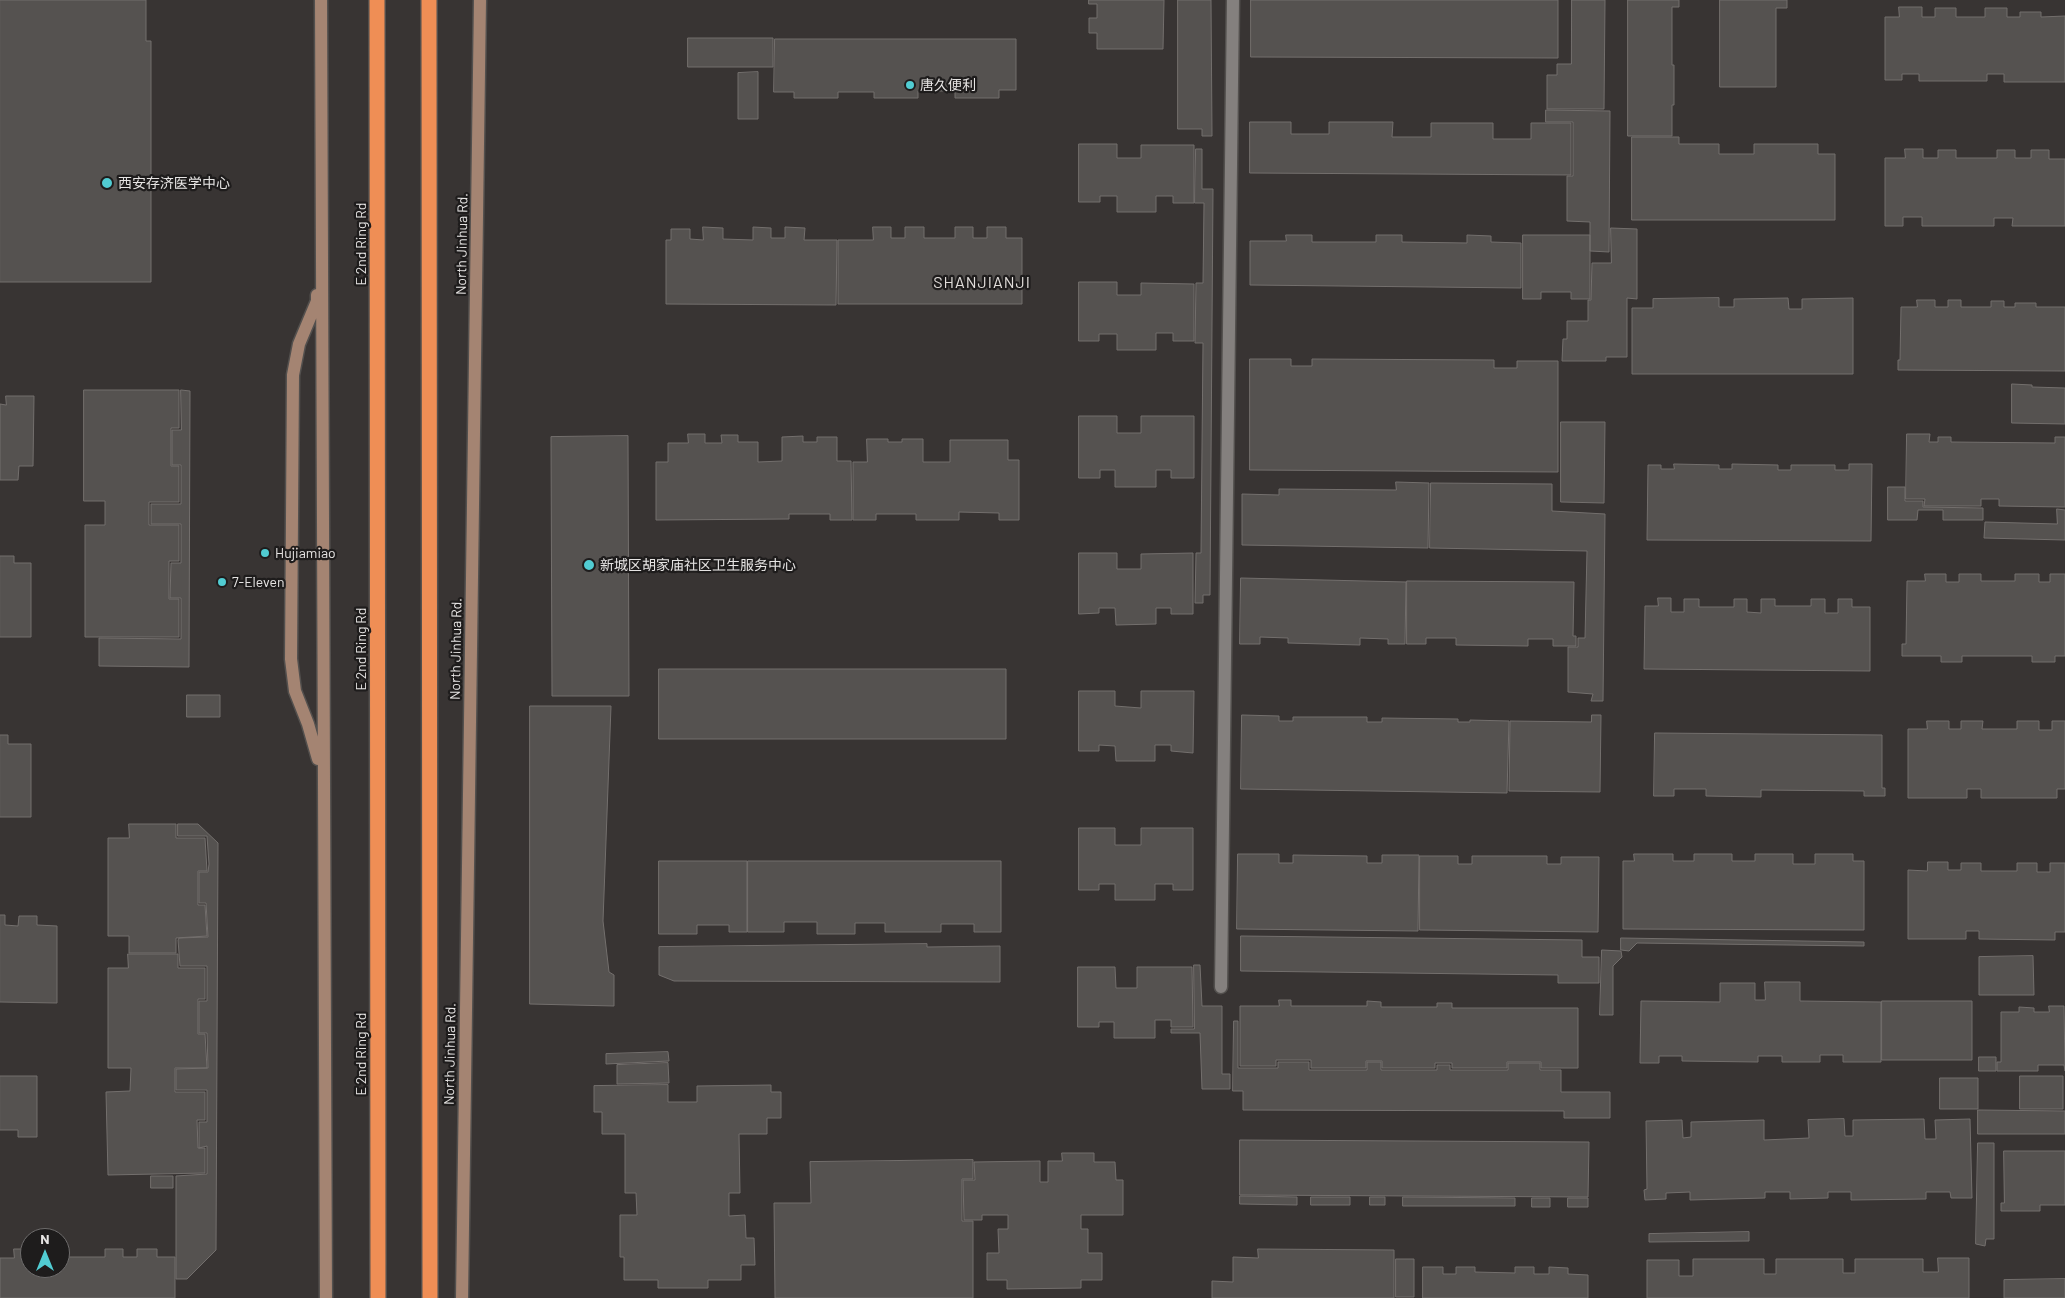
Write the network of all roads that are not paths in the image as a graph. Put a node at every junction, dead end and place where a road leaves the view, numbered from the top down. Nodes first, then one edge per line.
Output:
1 (321, 0) edge
2 (377, 0) edge
3 (429, 0) edge
4 (480, 0) edge
5 (1233, 0) edge
6 (322, 260) junction
7 (323, 797) junction
8 (1221, 987) dead end
9 (326, 1298) edge
10 (378, 1298) edge
11 (430, 1298) edge
12 (462, 1298) edge

1 - 6 main road
2 - 10 highway, E 2nd Ring Rd
3 - 11 highway
4 - 12 main road, North Jinhua Rd.
5 - 8 street
6 - 7 main road
6 - 7 main road
7 - 9 main road

